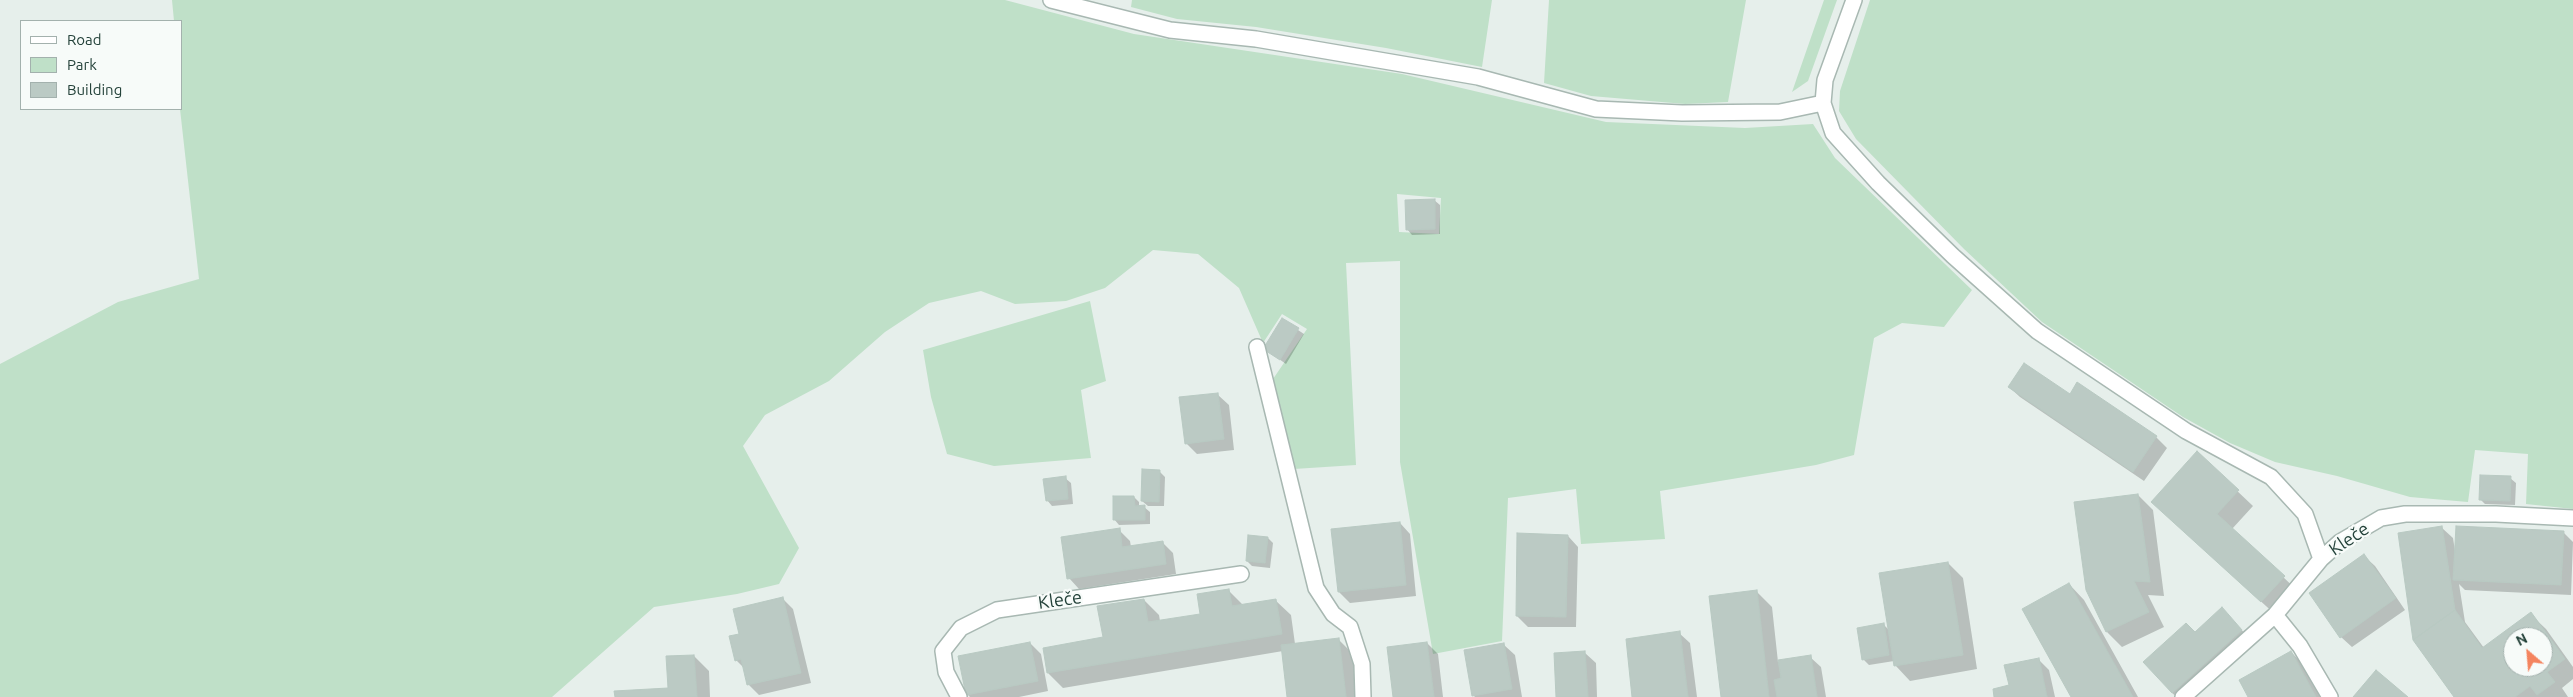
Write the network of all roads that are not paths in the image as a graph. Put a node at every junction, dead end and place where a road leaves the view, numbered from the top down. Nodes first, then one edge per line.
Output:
1 (1051, 0) edge
2 (1854, 0) edge
3 (1822, 103) junction
4 (1257, 347) dead end
5 (2573, 518) edge
6 (2321, 559) junction
7 (1241, 574) dead end
8 (2275, 615) junction
9 (959, 697) edge
10 (1364, 697) edge
11 (2183, 697) edge
12 (2330, 697) edge

1 - 3 street
2 - 3 street
3 - 6 street
4 - 10 street
5 - 6 street, Kleče
6 - 8 street, Kleče
7 - 9 street, Kleče
8 - 11 street, Kleče
8 - 12 street

